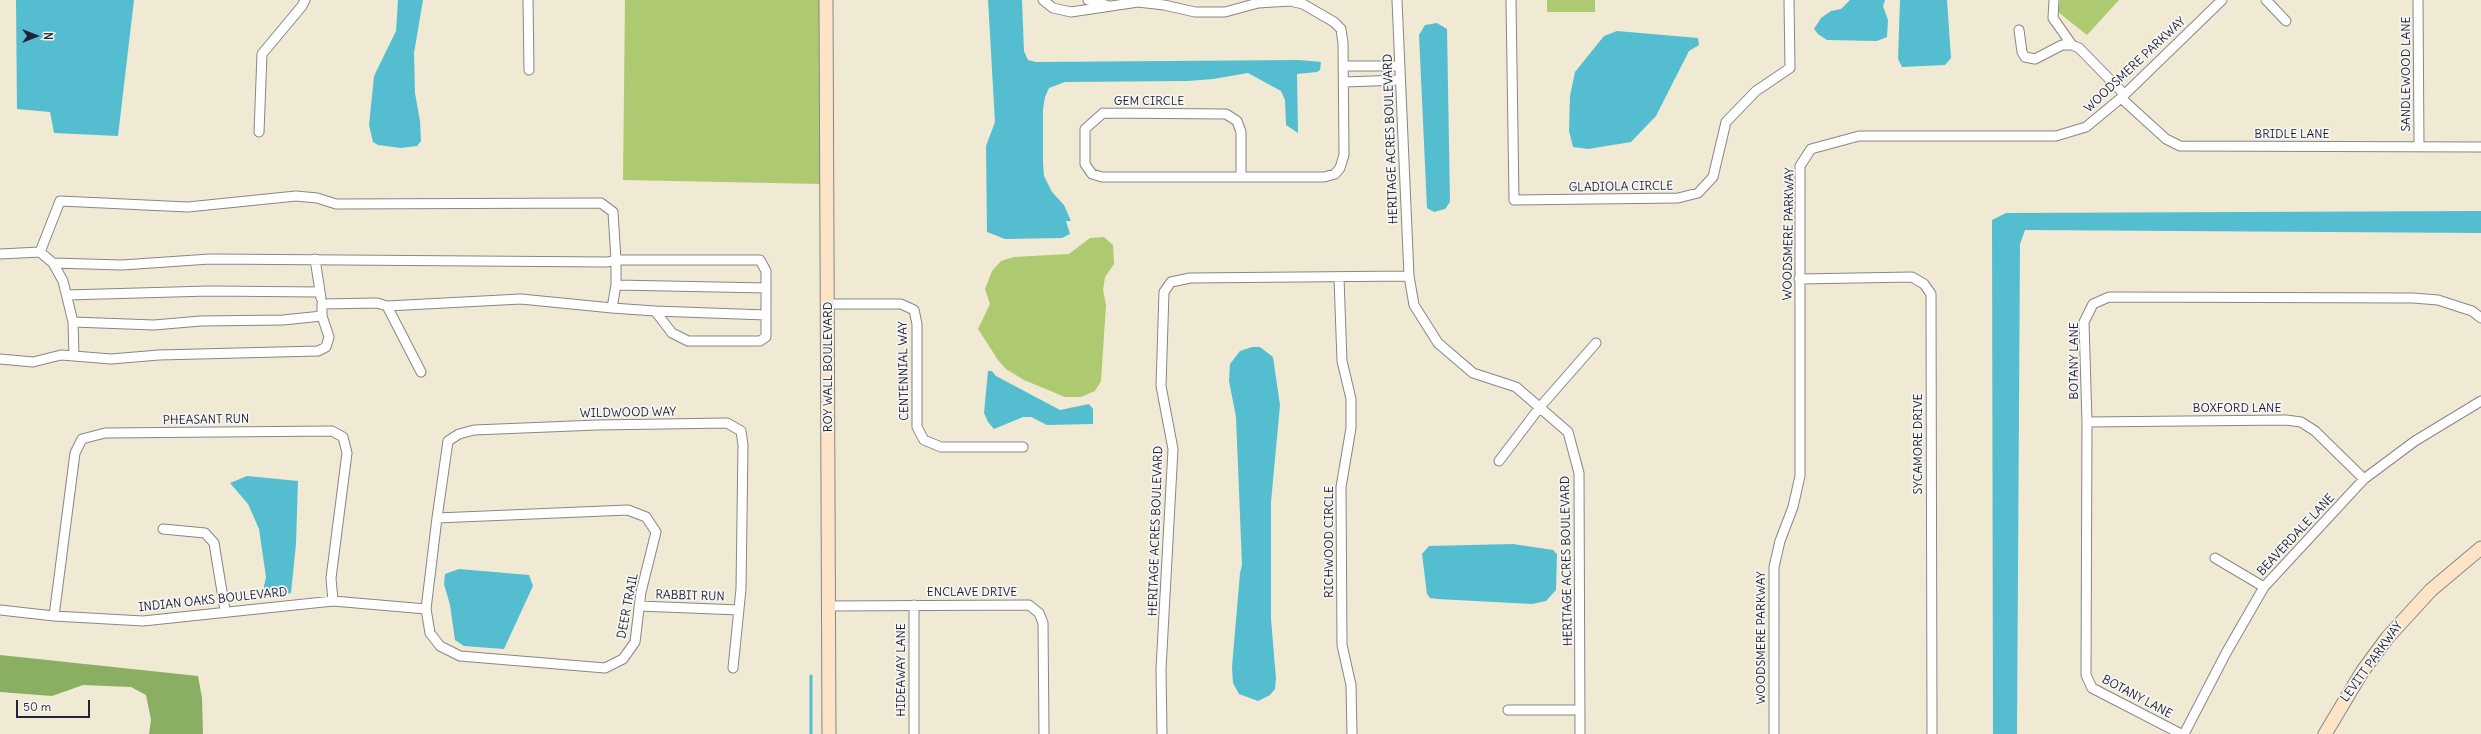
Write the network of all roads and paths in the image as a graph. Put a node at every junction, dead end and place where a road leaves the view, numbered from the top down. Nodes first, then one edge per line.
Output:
1 (305, 0) edge
2 (528, 0) edge
3 (826, 0) edge
4 (1043, 0) edge
5 (1088, 0) edge
6 (1397, 0) edge
7 (1511, 0) edge
8 (1789, 0) edge
9 (2054, 0) edge
10 (2222, 0) edge
11 (2266, 0) edge
12 (2418, 0) edge
13 (1110, 6) junction
14 (2286, 21) dead end
15 (2019, 30) dead end
16 (2072, 45) junction
17 (1344, 66) junction
18 (1400, 66) junction
19 (529, 70) dead end
20 (1400, 80) junction
21 (1344, 82) junction
22 (2122, 96) junction
23 (259, 132) dead end
24 (2419, 147) junction
25 (2481, 147) edge
26 (1241, 177) junction
27 (40, 252) junction
28 (0, 254) edge
29 (315, 260) junction
30 (616, 260) junction
31 (53, 262) junction
32 (1409, 276) junction
33 (1339, 278) junction
34 (1799, 279) junction
35 (616, 285) junction
36 (766, 288) junction
37 (320, 292) junction
38 (66, 295) junction
39 (322, 304) junction
40 (829, 304) junction
41 (387, 306) junction
42 (612, 308) junction
43 (655, 311) junction
44 (766, 315) junction
45 (322, 316) junction
46 (2481, 318) edge
47 (73, 322) junction
48 (1596, 344) dead end
49 (74, 356) junction
50 (0, 359) edge
51 (421, 372) dead end
52 (2481, 401) edge
53 (1540, 407) junction
54 (2087, 422) junction
55 (1024, 447) dead end
56 (1499, 461) dead end
57 (2364, 479) junction
58 (437, 518) junction
59 (163, 529) dead end
60 (2481, 548) edge
61 (2215, 558) dead end
62 (2264, 587) junction
63 (333, 601) junction
64 (639, 606) junction
65 (829, 606) junction
66 (914, 606) junction
67 (426, 609) junction
68 (0, 610) edge
69 (225, 610) junction
70 (739, 610) junction
71 (54, 616) junction
72 (733, 668) dead end
73 (1508, 710) dead end
74 (1580, 710) junction
75 (829, 734) edge
76 (914, 734) edge
77 (1044, 734) edge
78 (1162, 734) edge
79 (1352, 734) edge
80 (1580, 734) edge
81 (1774, 734) edge
82 (1932, 734) edge
83 (2182, 734) edge
84 (2325, 734) edge

1 - 23 street
2 - 19 street
3 - 40 street, ROY WALL BOULEVARD
4 - 13 street
5 - 13 street
6 - 18 street, HERITAGE ACRES BOULEVARD
7 - 8 street, GLADIOLA CIRCLE
9 - 16 street, BRIDLE LANE
10 - 22 street, WOODSMERE PARKWAY
11 - 14 street
12 - 24 street, SANDLEWOOD LANE
13 - 17 street, GEM CIRCLE
15 - 16 street
16 - 22 street, BRIDLE LANE
17 - 18 street
17 - 21 street, GEM CIRCLE
18 - 20 street, HERITAGE ACRES BOULEVARD
20 - 21 street
20 - 32 street, HERITAGE ACRES BOULEVARD
21 - 26 street, GEM CIRCLE
22 - 24 street, BRIDLE LANE
22 - 34 street, WOODSMERE PARKWAY
24 - 25 street, BRIDLE LANE
26 - 26 street, GEM CIRCLE
27 - 28 street
27 - 30 street
27 - 31 street
29 - 30 street
29 - 31 street
29 - 37 street
30 - 35 street
30 - 36 street
31 - 38 street
32 - 33 street, HERITAGE ACRES BOULEVARD
32 - 53 street, HERITAGE ACRES BOULEVARD
33 - 78 street, HERITAGE ACRES BOULEVARD
33 - 79 street, RICHWOOD CIRCLE
34 - 81 street, WOODSMERE PARKWAY
34 - 82 street, SYCAMORE DRIVE
35 - 36 street
35 - 42 street
36 - 44 street
37 - 38 street
37 - 39 street
38 - 47 street
39 - 41 street
39 - 45 street
40 - 55 street, CENTENNIAL WAY
40 - 65 street, ROY WALL BOULEVARD
41 - 42 street
41 - 51 street
42 - 43 street
43 - 44 street
43 - 44 street
45 - 47 street
45 - 49 street
46 - 54 street, BOTANY LANE
47 - 49 street
48 - 53 street
49 - 50 street
52 - 57 street, BEAVERDALE LANE
53 - 56 street
53 - 74 street, HERITAGE ACRES BOULEVARD
54 - 57 street, BOXFORD LANE
54 - 83 street, BOTANY LANE
57 - 62 street, BEAVERDALE LANE
58 - 64 street, DEER TRAIL
58 - 67 street, WILDWOOD WAY
58 - 70 street, WILDWOOD WAY
59 - 69 street
60 - 84 street, LEVITT PARKWAY
61 - 62 street
62 - 83 street, BEAVERDALE LANE
63 - 67 street
63 - 69 street, INDIAN OAKS BOULEVARD
63 - 71 street, PHEASANT RUN
64 - 67 street, DEER TRAIL
64 - 70 street, RABBIT RUN
65 - 66 street, ENCLAVE DRIVE
65 - 75 street, ROY WALL BOULEVARD
66 - 76 street, HIDEAWAY LANE
66 - 77 street, ENCLAVE DRIVE
68 - 71 street, INDIAN OAKS BOULEVARD
69 - 71 street, INDIAN OAKS BOULEVARD
70 - 72 street, WILDWOOD WAY
73 - 74 street
74 - 80 street, HERITAGE ACRES BOULEVARD

